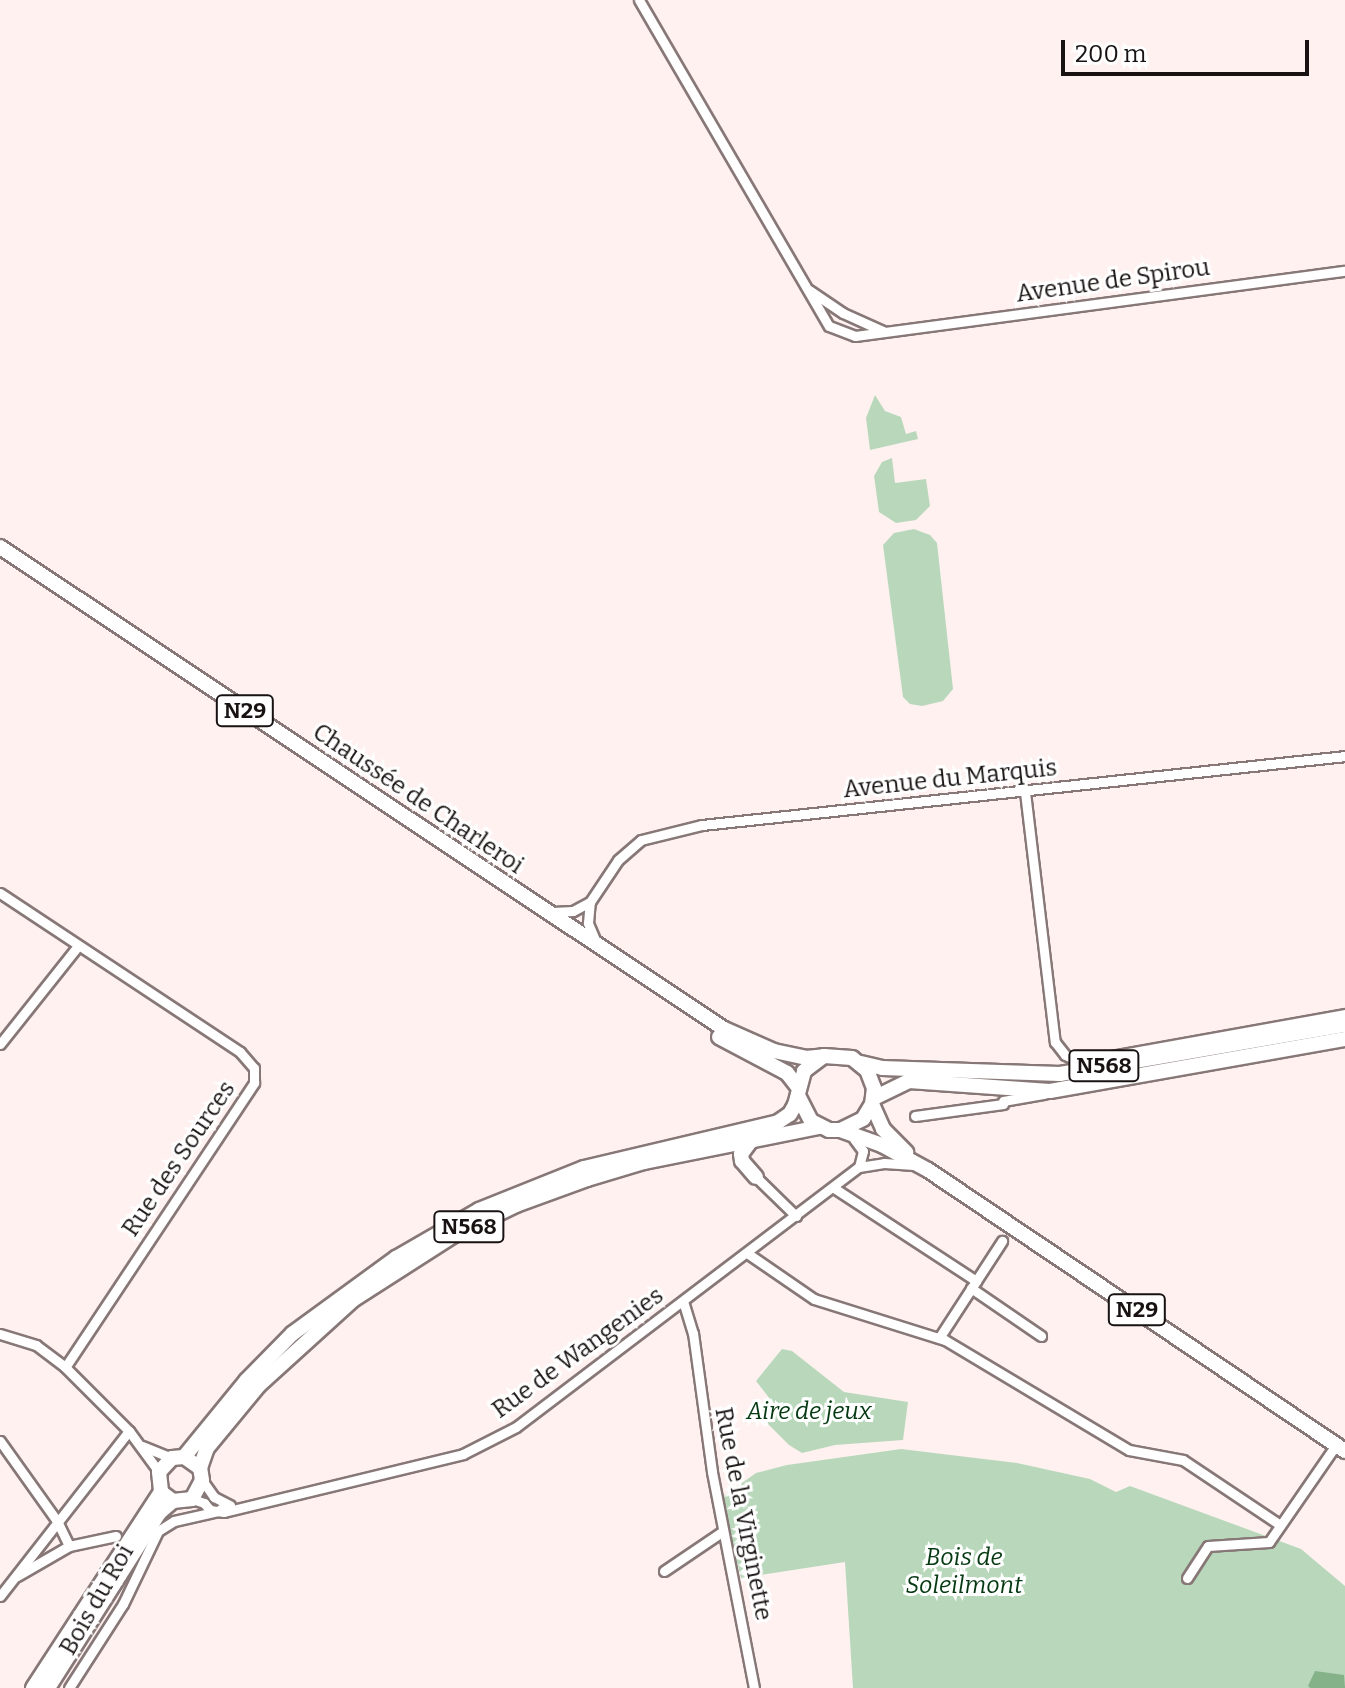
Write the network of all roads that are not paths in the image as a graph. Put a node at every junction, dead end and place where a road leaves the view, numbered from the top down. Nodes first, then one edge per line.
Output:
1 (643, 1) edge
2 (1345, 271) edge
3 (807, 288) junction
4 (886, 332) junction
5 (0, 547) edge
6 (0, 557) edge
7 (41, 579) junction
8 (1345, 756) edge
9 (1025, 792) junction
10 (488, 877) junction
11 (0, 893) edge
12 (590, 902) junction
13 (547, 911) junction
14 (78, 946) junction
15 (602, 948) junction
16 (1345, 1014) edge
17 (1345, 1025) edge
18 (1345, 1039) edge
19 (0, 1044) edge
20 (824, 1056) junction
21 (861, 1063) junction
22 (798, 1091) junction
23 (1003, 1097) junction
24 (873, 1101) junction
25 (915, 1116) dead end
26 (819, 1127) junction
27 (840, 1130) junction
28 (750, 1142) junction
29 (859, 1167) junction
30 (921, 1168) junction
31 (756, 1177) joint
32 (834, 1188) junction
33 (796, 1216) junction
34 (1002, 1241) dead end
35 (747, 1253) junction
36 (973, 1285) junction
37 (683, 1301) junction
38 (0, 1334) edge
39 (1041, 1336) dead end
40 (939, 1338) junction
41 (65, 1367) junction
42 (129, 1431) junction
43 (0, 1441) edge
44 (142, 1446) junction
45 (1341, 1448) edge
46 (178, 1458) junction
47 (159, 1472) junction
48 (201, 1474) junction
49 (161, 1492) junction
50 (192, 1499) junction
51 (173, 1501) junction
52 (227, 1504) junction
53 (237, 1507) junction
54 (218, 1511) junction
55 (57, 1521) junction
56 (1280, 1525) junction
57 (158, 1531) joint
58 (723, 1531) junction
59 (116, 1536) dead end
60 (69, 1546) junction
61 (664, 1571) dead end
62 (14, 1578) junction
63 (1187, 1578) dead end
64 (0, 1596) edge
65 (33, 1688) edge
66 (48, 1688) edge
67 (69, 1688) edge
68 (754, 1688) edge

1 - 3 street, Avenue de Spirou
2 - 4 street, Avenue de Spirou
3 - 4 street, Avenue de Spirou
3 - 4 street, Avenue de Spirou
5 - 7 main road, Chaussée de Charleroi / N29
6 - 7 main road, Chaussée de Charleroi / N29
7 - 10 main road, Chaussée de Charleroi / N29
8 - 9 street, Avenue du Marquis
9 - 12 street, Avenue du Marquis
9 - 16 street
10 - 13 main road, Chaussée de Charleroi / N29
10 - 22 main road, Chaussée de Charleroi / N29
11 - 14 street, Rue des Sources
12 - 13 street
12 - 15 street
13 - 15 main road, Chaussée de Charleroi / N29
14 - 19 street
14 - 41 street, Rue des Sources
15 - 20 main road, Chaussée de Charleroi / N29
17 - 21 main road, N568
18 - 23 main road, N568
20 - 21 main road
20 - 22 main road
21 - 24 main road
22 - 26 main road
22 - 46 main road, N568
23 - 24 main road, N568
23 - 25 street
24 - 27 main road
24 - 30 main road, N29
26 - 27 main road
26 - 28 main road, N568
27 - 29 street
27 - 30 main road, N29
28 - 31 main road
28 - 48 main road, N568
29 - 30 street
29 - 32 street, Rue de Wangenies
30 - 45 main road, N29
31 - 33 street
32 - 33 street, Rue de Wangenies
32 - 36 street
33 - 35 street, Rue de Wangenies
34 - 36 street
35 - 37 street, Rue de Wangenies
35 - 40 street
36 - 39 street
36 - 40 street
37 - 53 street, Rue de Wangenies
37 - 58 street, Rue de la Virginette
38 - 41 street
40 - 56 street
41 - 42 street
42 - 44 street
42 - 55 street
43 - 55 street
44 - 46 street
44 - 47 street
45 - 56 street
46 - 47 main road, N568
46 - 48 main road
47 - 49 main road
48 - 50 main road, N568
48 - 52 street, Rue de Wangenies
49 - 51 main road
49 - 65 main road
50 - 51 main road
50 - 54 street
51 - 66 main road
52 - 53 street, Rue de Wangenies
52 - 54 street, Rue de Wangenies
53 - 54 street, Rue de Wangenies
54 - 57 street, Rue de Wangenies
55 - 60 street
55 - 62 street
56 - 63 street
57 - 67 street, Bois du Roi
58 - 61 street
58 - 68 street, Rue de la Virginette
59 - 60 street
60 - 62 street
62 - 64 street

